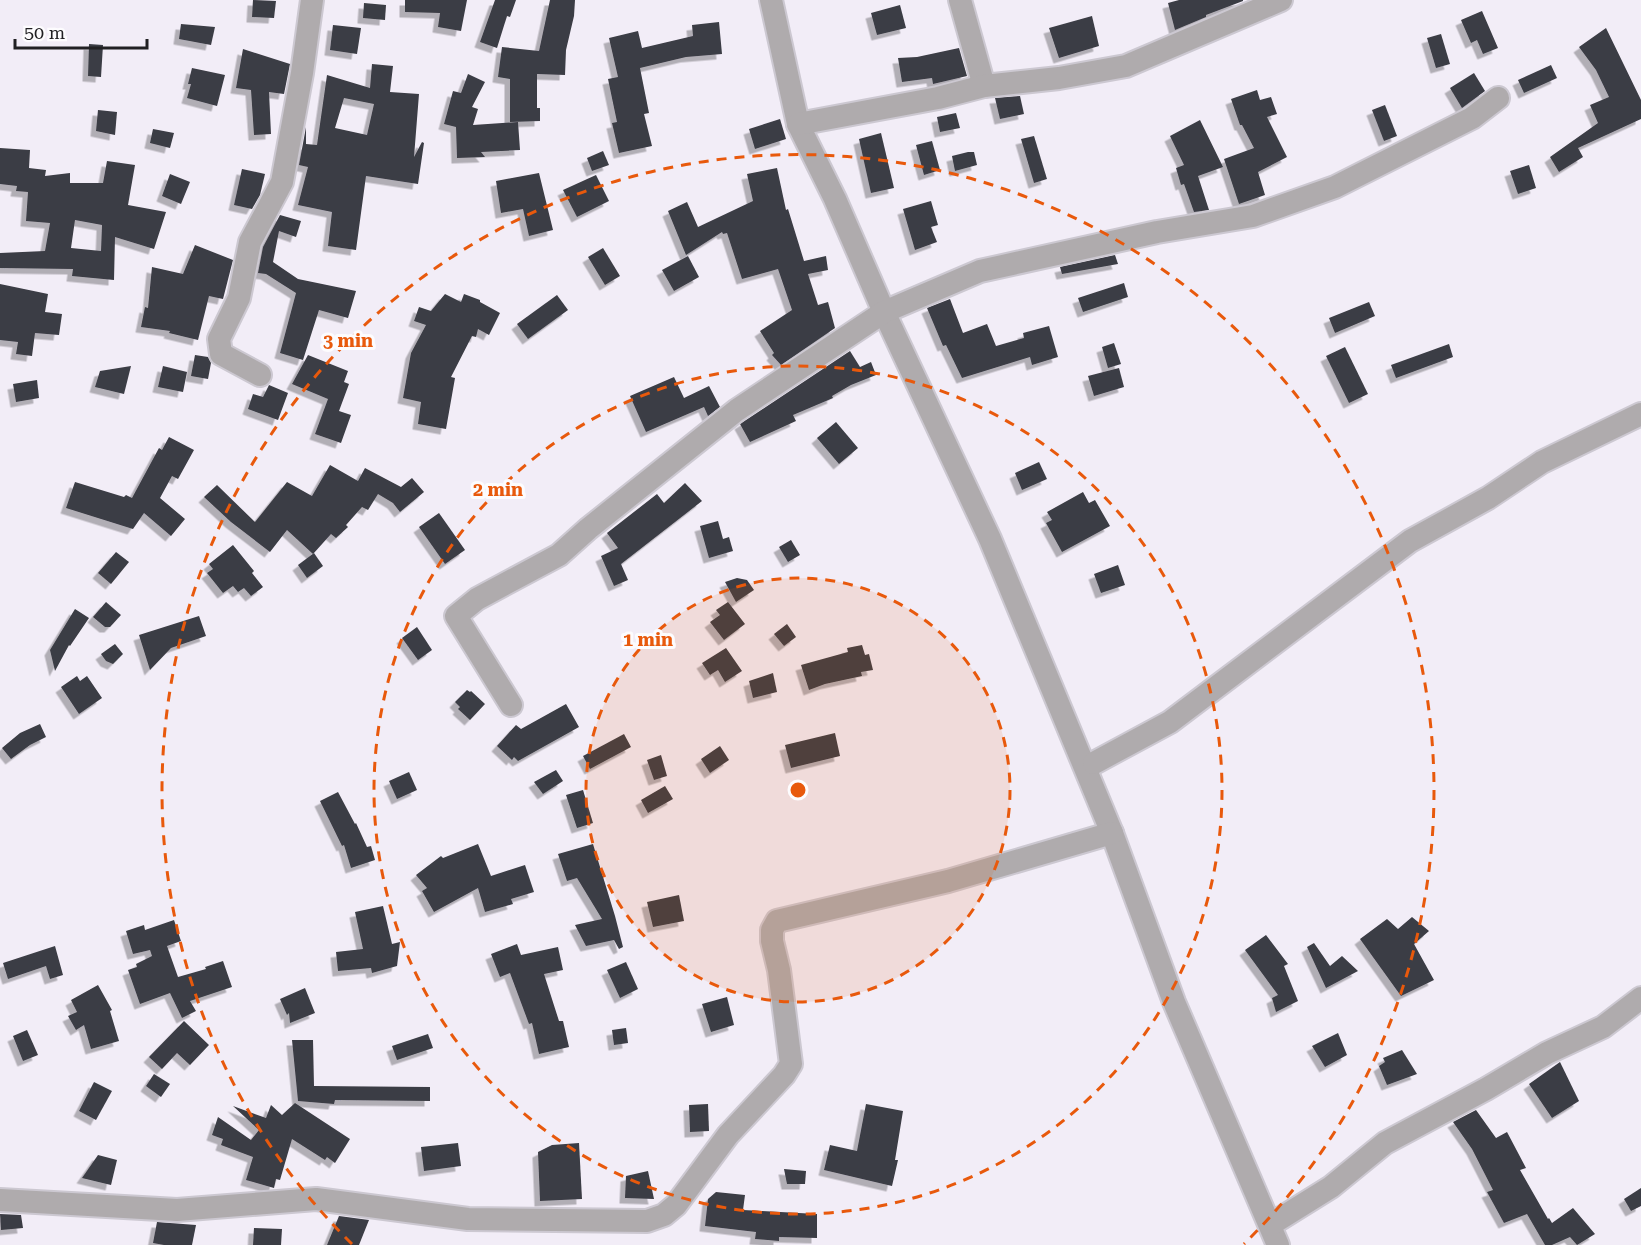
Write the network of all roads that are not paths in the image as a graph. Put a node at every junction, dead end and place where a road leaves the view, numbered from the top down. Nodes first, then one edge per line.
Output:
1 (312, 0) edge
2 (771, 0) edge
3 (960, 0) edge
4 (1281, 0) edge
5 (984, 86) junction
6 (1498, 98) dead end
7 (798, 124) junction
8 (884, 312) junction
9 (260, 375) dead end
10 (1641, 414) edge
11 (512, 705) dead end
12 (1094, 763) dead end
13 (1112, 833) junction
14 (1641, 998) edge
15 (0, 1200) edge
16 (1274, 1235) edge

1 - 9 street
2 - 7 street
3 - 5 street
4 - 5 street
5 - 7 street
6 - 8 street
7 - 8 street
8 - 11 street
8 - 13 street
10 - 12 street
13 - 15 street
13 - 16 street
14 - 16 street

